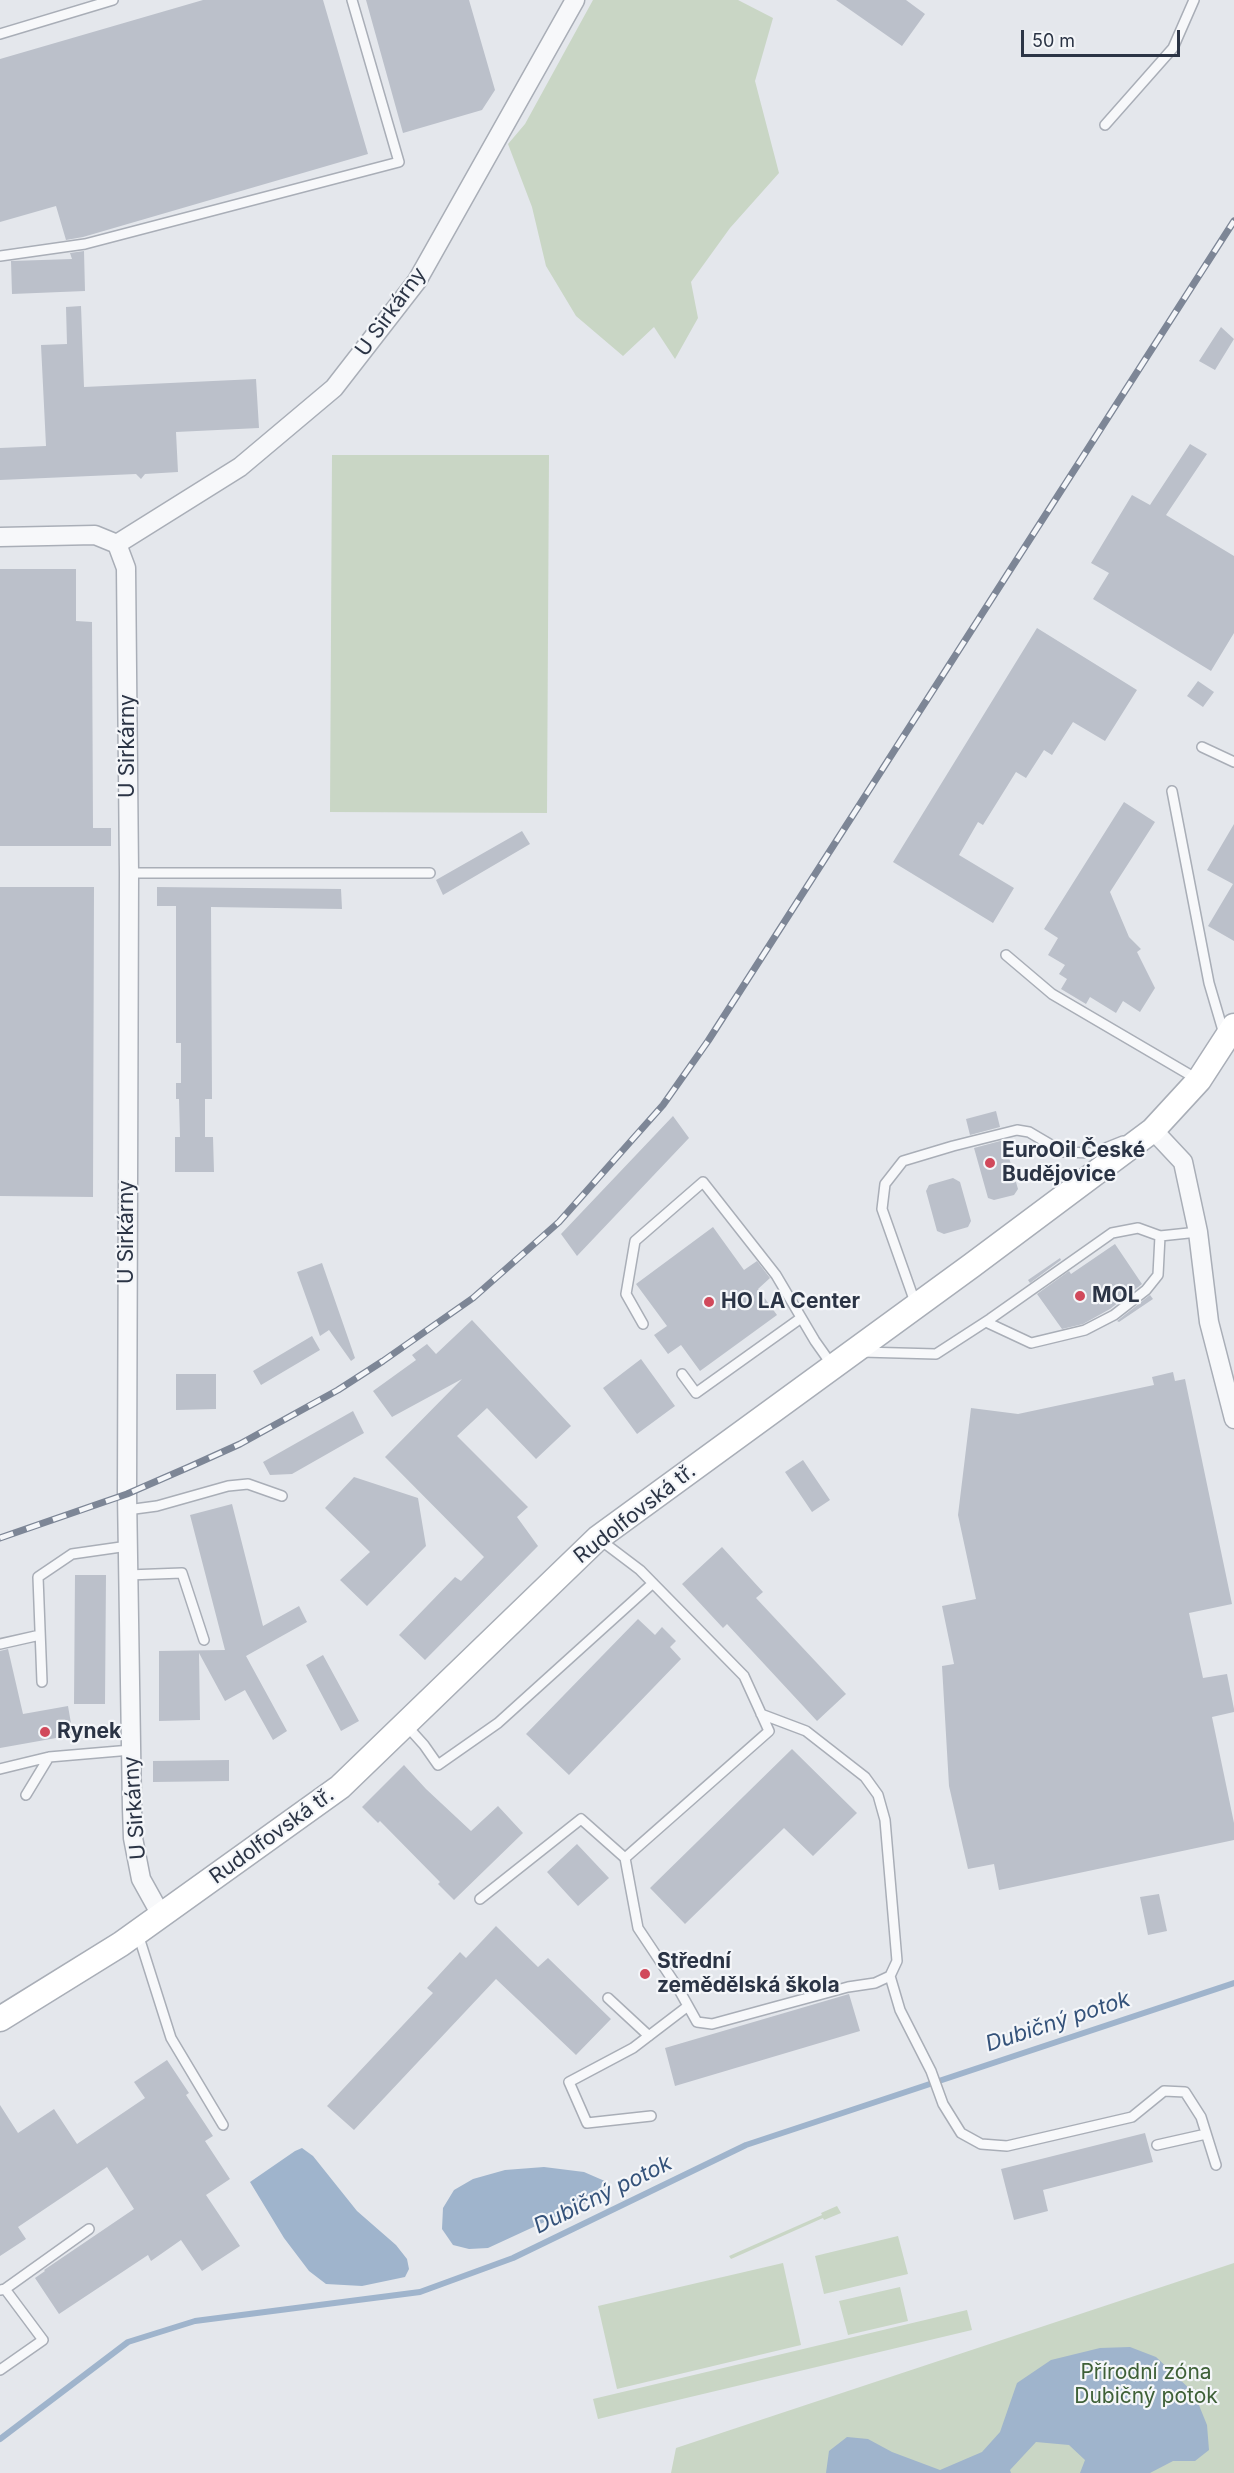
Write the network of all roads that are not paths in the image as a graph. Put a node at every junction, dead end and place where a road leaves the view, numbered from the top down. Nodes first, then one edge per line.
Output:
1 (113, 0) edge
2 (352, 0) edge
3 (575, 0) edge
4 (1194, 0) edge
5 (0, 34) edge
6 (1105, 125) dead end
7 (0, 256) edge
8 (0, 537) edge
9 (117, 544) junction
10 (1202, 747) dead end
11 (1234, 762) edge
12 (1172, 791) dead end
13 (129, 873) junction
14 (430, 873) dead end
15 (1006, 955) dead end
16 (1231, 1036) edge
17 (1199, 1080) junction
18 (1153, 1130) junction
19 (1198, 1232) junction
20 (1160, 1236) junction
21 (916, 1306) junction
22 (801, 1318) junction
23 (986, 1322) junction
24 (643, 1324) dead end
25 (853, 1352) junction
26 (833, 1367) junction
27 (682, 1374) dead end
28 (1234, 1419) edge
29 (282, 1496) dead end
30 (127, 1510) junction
31 (598, 1538) junction
32 (128, 1546) junction
33 (128, 1575) junction
34 (653, 1583) junction
35 (40, 1635) junction
36 (204, 1640) dead end
37 (0, 1644) edge
38 (42, 1682) dead end
39 (761, 1714) junction
40 (406, 1724) junction
41 (131, 1750) junction
42 (49, 1757) junction
43 (0, 1769) edge
44 (26, 1795) dead end
45 (624, 1858) junction
46 (480, 1899) dead end
47 (161, 1915) junction
48 (137, 1932) junction
49 (890, 1976) junction
50 (608, 1998) dead end
51 (688, 2006) junction
52 (0, 2019) edge
53 (649, 2036) junction
54 (651, 2116) dead end
55 (223, 2125) dead end
56 (1206, 2134) junction
57 (1157, 2145) dead end
58 (1216, 2165) dead end
59 (89, 2229) dead end
60 (2, 2289) edge
61 (0, 2370) edge

1 - 5 lane
2 - 7 lane
3 - 9 street, U Sirkárny
4 - 6 lane
8 - 9 street
9 - 13 street, U Sirkárny
10 - 11 lane
12 - 16 lane
13 - 14 lane
13 - 30 street, U Sirkárny
15 - 17 lane
16 - 17 main road, Rudolfovská tř.
17 - 18 main road, Rudolfovská tř.
18 - 19 street
18 - 21 main road, Rudolfovská tř.
18 - 21 lane
19 - 20 lane
19 - 28 street
20 - 23 lane
20 - 23 lane
21 - 25 main road, Rudolfovská tř.
22 - 24 lane
22 - 26 lane
22 - 27 lane
23 - 25 lane
25 - 26 main road, Rudolfovská tř.
26 - 31 main road, Rudolfovská tř.
29 - 30 lane
30 - 32 street, U Sirkárny
31 - 34 lane
31 - 40 main road, Rudolfovská tř.
32 - 33 street, U Sirkárny
32 - 35 lane
33 - 36 lane
33 - 41 street, U Sirkárny
34 - 39 lane
34 - 40 lane
35 - 37 lane
35 - 38 lane
39 - 45 lane
39 - 49 lane
40 - 47 main road, Rudolfovská tř.
41 - 42 lane
41 - 47 street, U Sirkárny
42 - 43 lane
42 - 44 lane
45 - 46 lane
45 - 51 lane
47 - 48 main road, Rudolfovská tř.
48 - 52 main road, Rudolfovská tř.
48 - 55 lane
49 - 51 lane
49 - 56 lane
50 - 53 lane
51 - 53 lane
53 - 54 lane
56 - 57 lane
56 - 58 lane
59 - 60 lane
60 - 61 lane

